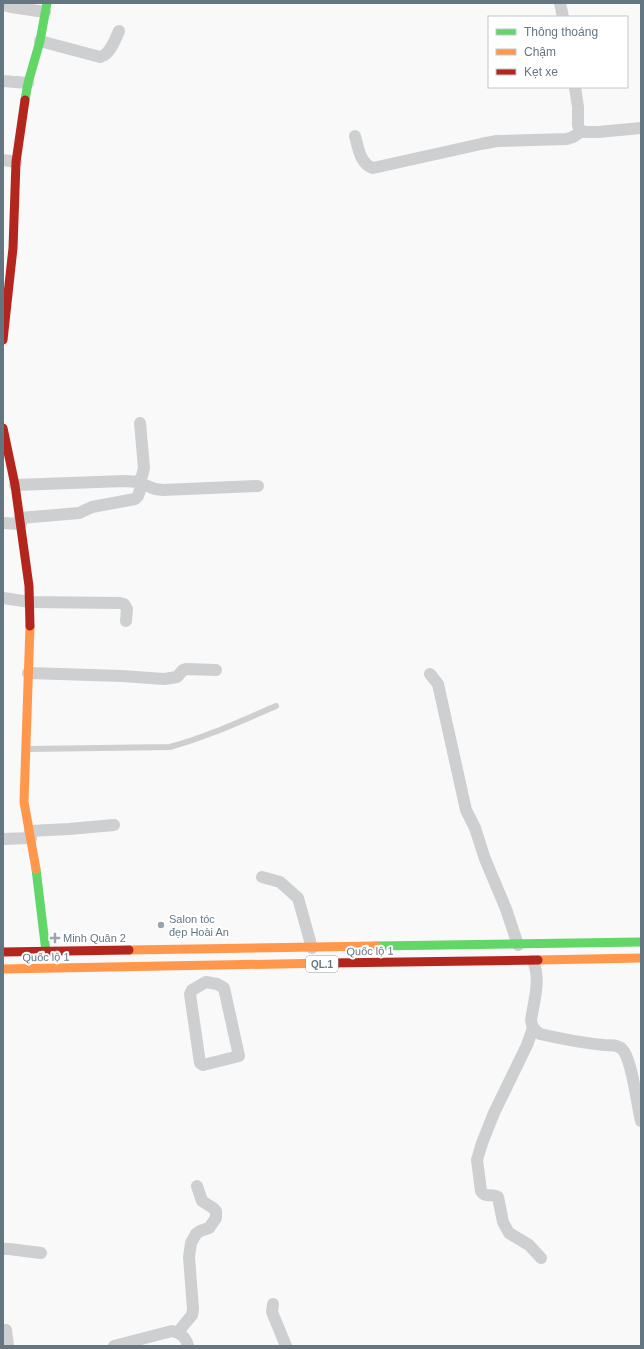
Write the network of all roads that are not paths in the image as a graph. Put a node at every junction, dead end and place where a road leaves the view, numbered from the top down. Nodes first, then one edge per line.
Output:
1 (5, 3) edge
2 (560, 3) edge
3 (46, 8) edge
4 (563, 16) edge
5 (119, 31) dead end
6 (40, 41) junction
7 (3, 81) edge
8 (28, 83) junction
9 (575, 88) edge
10 (641, 128) edge
11 (582, 131) junction
12 (355, 136) dead end
13 (3, 160) edge
14 (16, 162) junction
15 (3, 340) edge
16 (140, 423) dead end
17 (3, 428) edge
18 (140, 483) junction
19 (15, 485) junction
20 (258, 486) dead end
21 (20, 521) junction
22 (3, 523) edge
23 (3, 598) edge
24 (30, 602) junction
25 (126, 621) dead end
26 (216, 670) dead end
27 (28, 673) junction
28 (430, 674) dead end
29 (276, 706) dead end
30 (26, 749) junction
31 (114, 825) dead end
32 (30, 835) junction
33 (3, 839) edge
34 (262, 877) dead end
35 (641, 942) edge
36 (518, 945) junction
37 (312, 948) junction
38 (3, 952) edge
39 (46, 952) junction
40 (641, 958) edge
41 (534, 961) junction
42 (204, 965) junction
43 (3, 969) edge
44 (206, 982) junction
45 (533, 1028) junction
46 (641, 1121) edge
47 (197, 1186) dead end
48 (3, 1249) edge
49 (41, 1253) dead end
50 (540, 1258) dead end
51 (273, 1304) dead end
52 (6, 1330) dead end
53 (178, 1332) junction
54 (8, 1346) edge
55 (114, 1346) edge
56 (188, 1346) edge
57 (286, 1346) edge

1 - 3 street
2 - 4 street
3 - 6 main road
5 - 6 street
6 - 8 main road
7 - 8 street
8 - 14 main road
9 - 11 street
10 - 11 street
11 - 12 street
13 - 14 street
14 - 15 main road
16 - 18 street
17 - 19 main road
18 - 19 street
18 - 20 street
18 - 21 street
19 - 21 main road
21 - 22 street
21 - 24 main road
23 - 24 street
24 - 25 street
24 - 27 main road
26 - 27 street
27 - 30 main road
28 - 36 street
29 - 30 lane
30 - 32 main road
31 - 32 street
32 - 33 street
32 - 39 main road
34 - 37 street
35 - 36 main road, Quốc lộ 1 / QL.1
36 - 37 main road, Quốc lộ 1 / QL.1
37 - 39 main road, Quốc lộ 1 / QL.1
38 - 39 main road, Quốc lộ 1 / QL.1
40 - 41 main road, Quốc lộ 1 / QL.1
41 - 42 main road, Quốc lộ 1 / QL.1
41 - 45 street
42 - 43 main road, Quốc lộ 1 / QL.1
42 - 44 street
44 - 44 street
45 - 46 street
45 - 50 street
47 - 53 street
48 - 49 street
51 - 57 street
52 - 54 street
53 - 55 street
53 - 56 street

